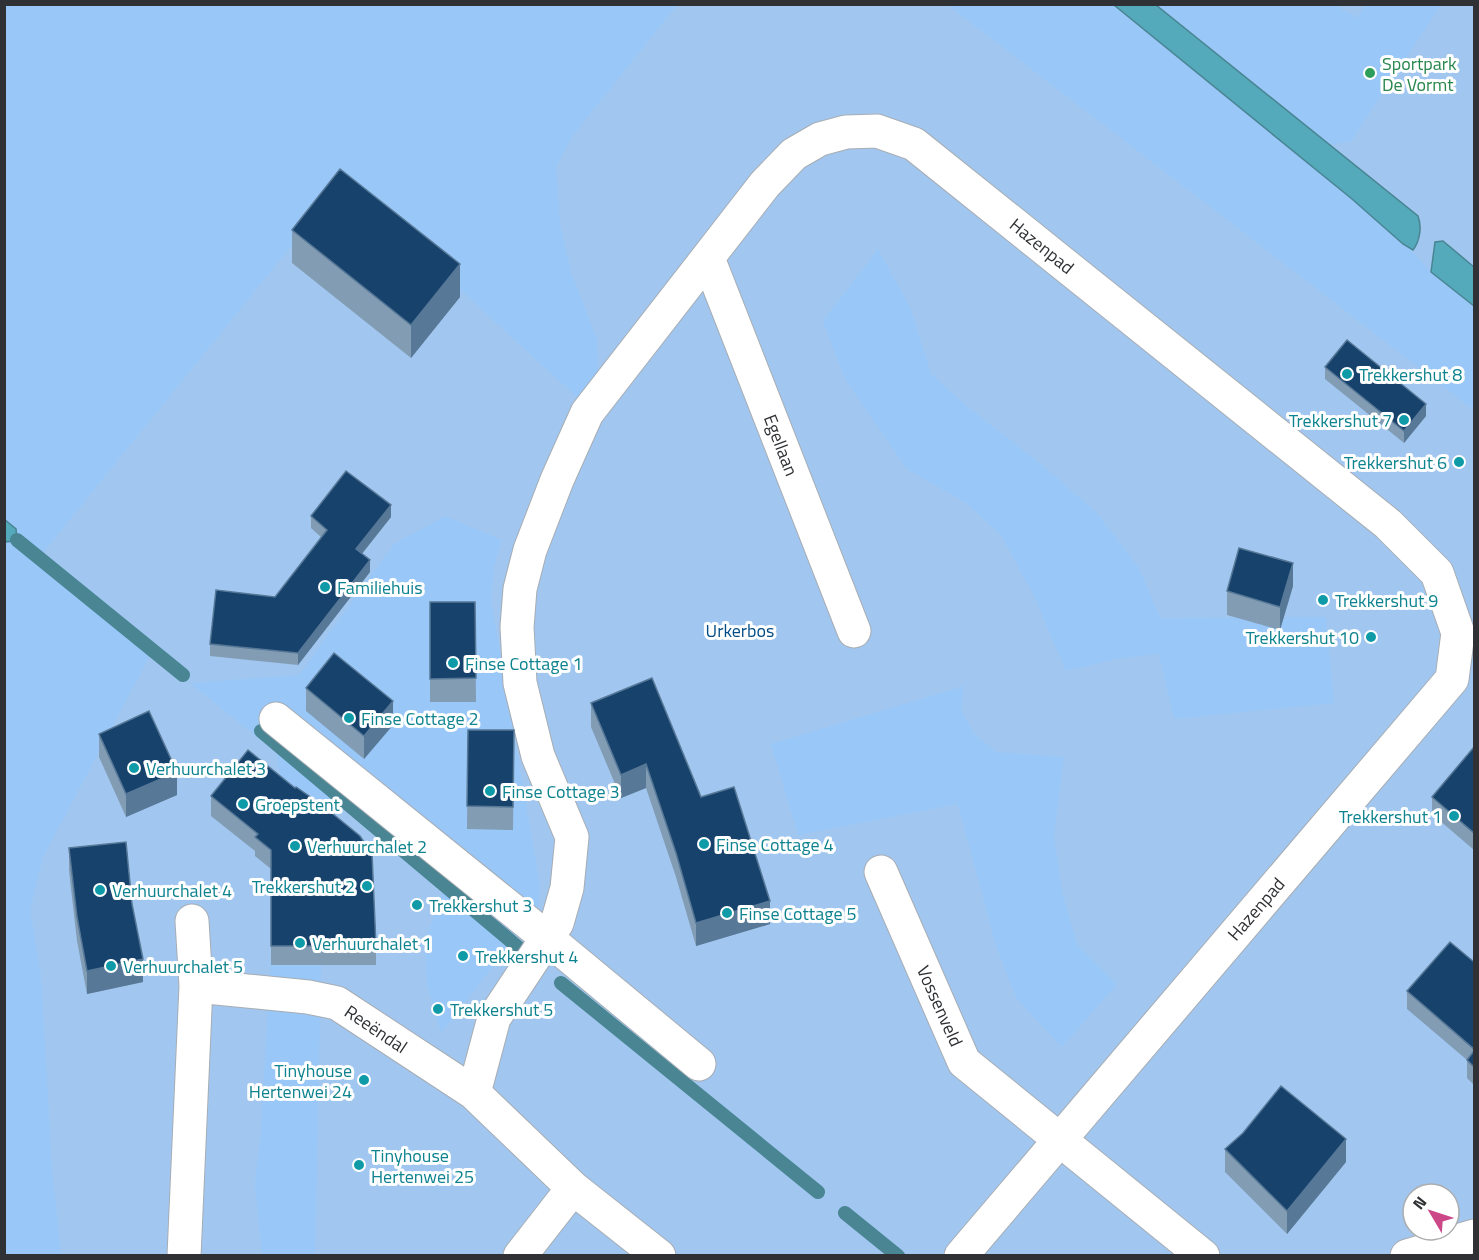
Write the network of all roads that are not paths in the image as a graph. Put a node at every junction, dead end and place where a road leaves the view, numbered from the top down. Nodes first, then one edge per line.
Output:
1 (708, 258) junction
2 (854, 631) dead end
3 (1463, 672) edge
4 (276, 718) dead end
5 (881, 872) dead end
6 (192, 921) dead end
7 (548, 938) junction
8 (196, 986) junction
9 (699, 1064) dead end
10 (474, 1094) junction
11 (1059, 1138) junction
12 (573, 1188) junction
13 (1474, 1236) edge
14 (184, 1256) edge
15 (520, 1256) edge
16 (659, 1256) edge
17 (961, 1256) edge
18 (1203, 1256) edge
19 (1407, 1256) edge

1 - 2 lane, Egellaan
1 - 3 lane, Hazenpad
1 - 7 lane, Hazenpad
3 - 11 lane, Hazenpad
4 - 7 lane
5 - 11 lane, Vossenveld
6 - 8 lane
7 - 9 lane
7 - 10 lane, Hazenpad
8 - 10 lane, Reeëndal
8 - 14 lane
10 - 12 lane, Reeëndal
11 - 17 lane, Hazenpad
11 - 18 lane
12 - 15 lane
12 - 16 lane, Reeëndal
13 - 19 lane

